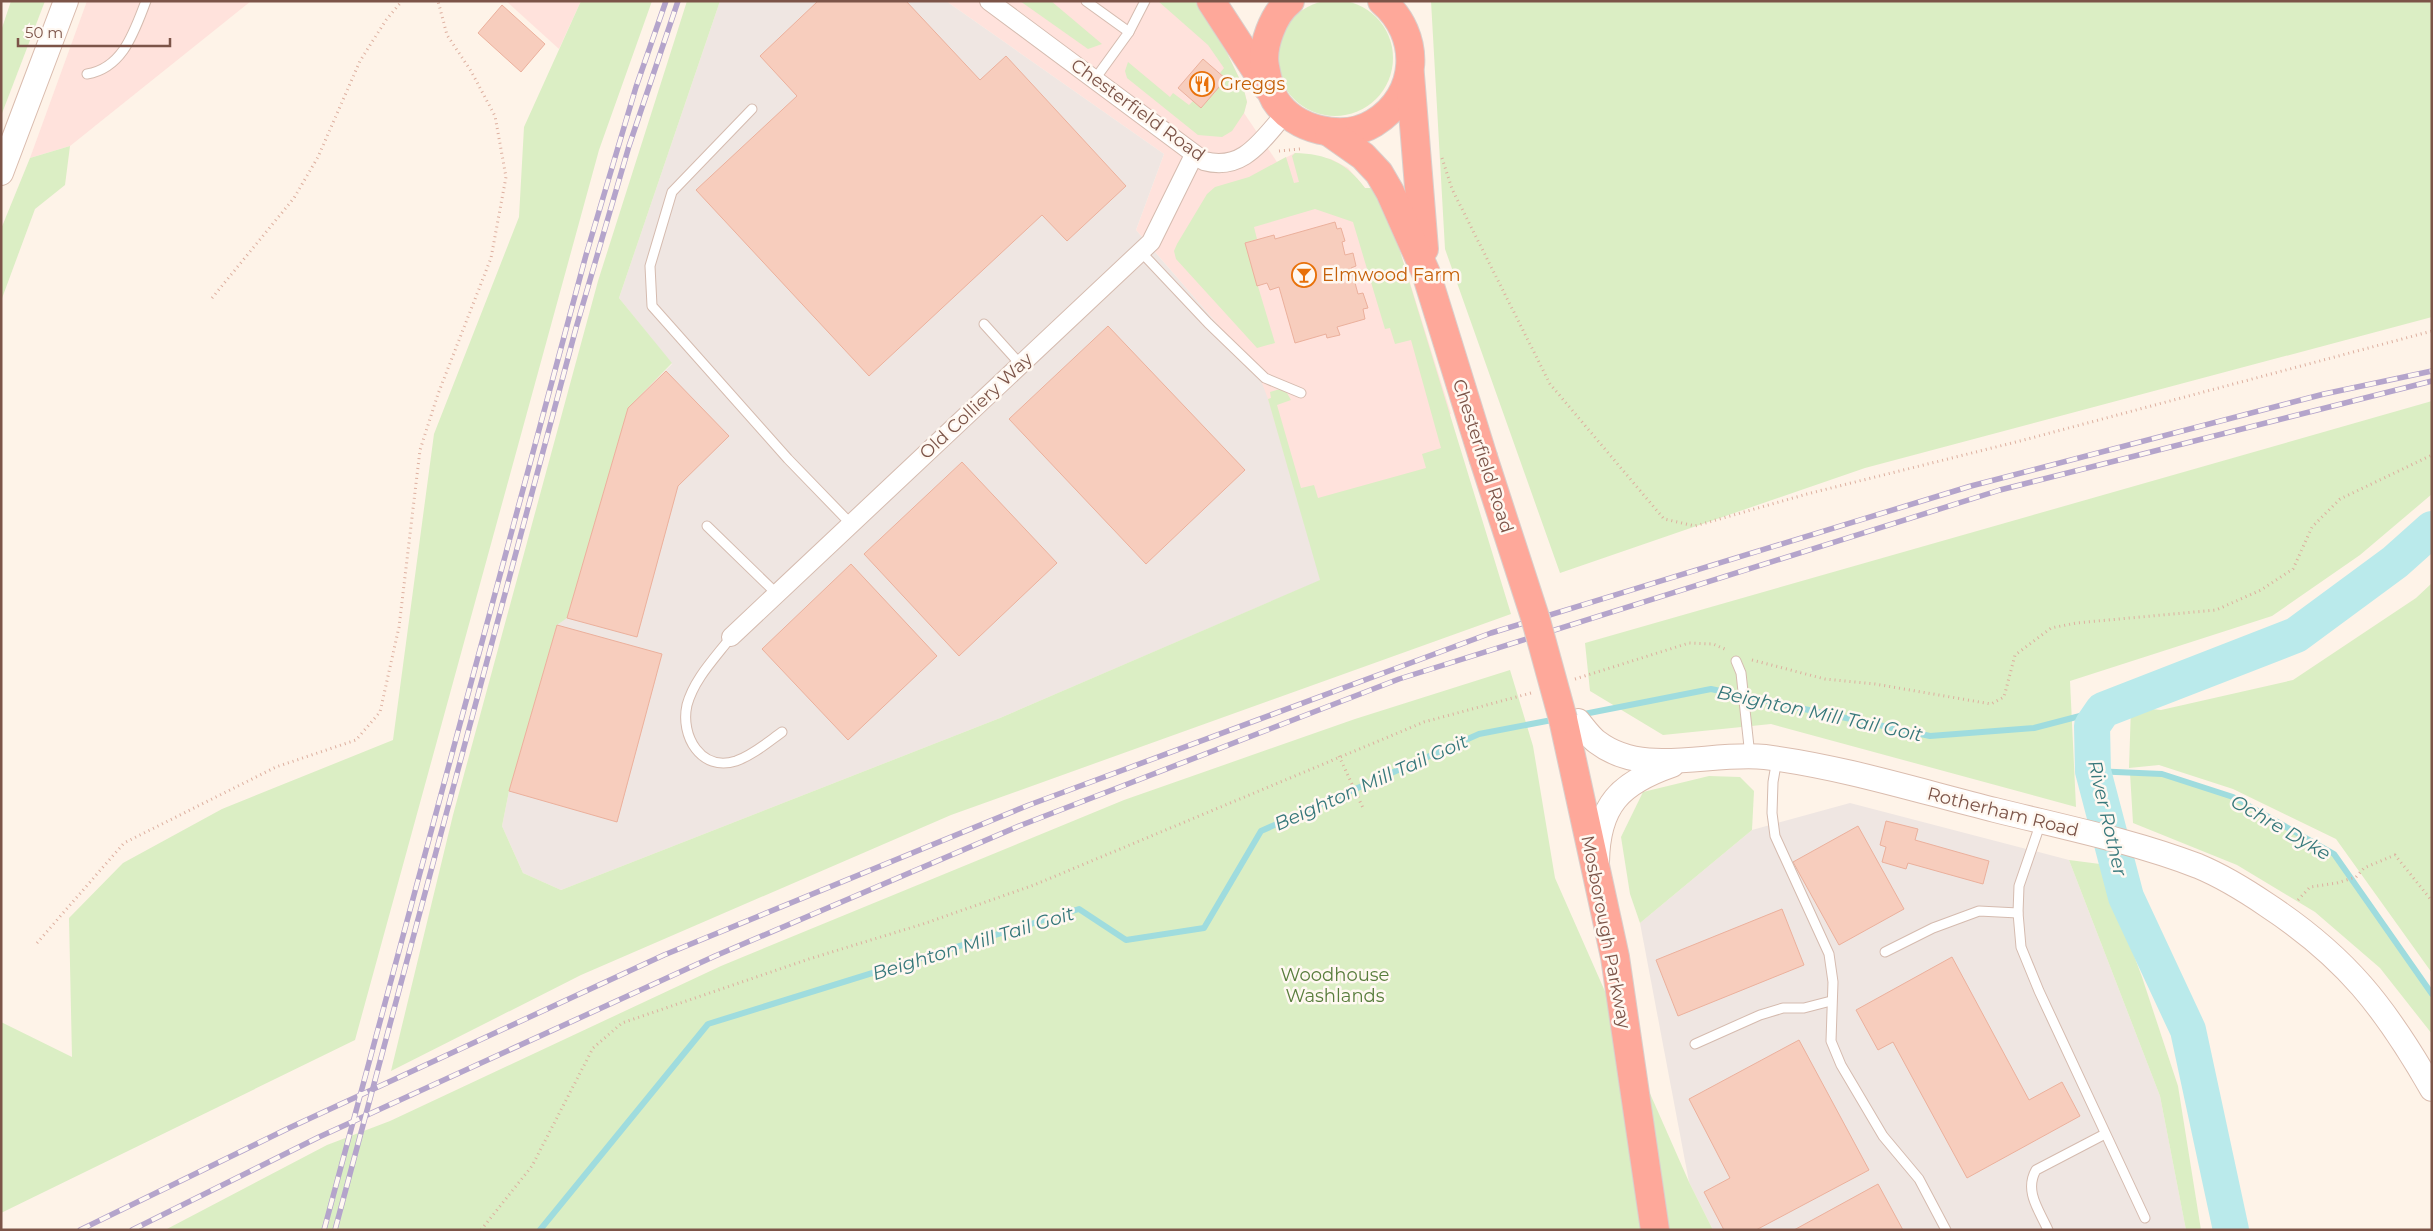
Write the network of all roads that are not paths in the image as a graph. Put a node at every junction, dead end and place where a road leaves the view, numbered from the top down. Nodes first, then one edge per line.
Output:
1 (66, 1) edge
2 (146, 1) edge
3 (989, 1) edge
4 (1086, 1) edge
5 (1146, 1) edge
6 (1211, 1) edge
7 (1290, 1) edge
8 (1382, 1) edge
9 (1129, 32) junction
10 (87, 74) dead end
11 (1410, 74) junction
12 (1095, 79) junction
13 (1280, 106) junction
14 (752, 109) dead end
15 (1329, 132) junction
16 (1194, 155) junction
17 (1, 173) edge
18 (1140, 252) junction
19 (1426, 273) junction
20 (984, 324) dead end
21 (1021, 365) junction
22 (1301, 393) dead end
23 (852, 524) junction
24 (707, 526) dead end
25 (777, 594) junction
26 (731, 637) joint
27 (1541, 638) joint
28 (1736, 661) road end
29 (1570, 720) junction
30 (782, 732) dead end
31 (1750, 756) junction
32 (1778, 759) junction
33 (1688, 760) junction
34 (2041, 822) junction
35 (1598, 882) junction
36 (2018, 913) junction
37 (1885, 952) dead end
38 (1831, 1001) junction
39 (1695, 1044) dead end
40 (2432, 1089) edge
41 (2104, 1134) junction
42 (2145, 1218) dead end
43 (1655, 1230) edge
44 (1946, 1230) edge
45 (2048, 1230) edge

1 - 17 street
2 - 10 lane
3 - 12 street, Chesterfield Road
4 - 9 lane
5 - 9 lane
6 - 13 highway
7 - 13 highway
8 - 11 highway, Chesterfield Road
9 - 12 lane
11 - 15 highway
11 - 19 highway, Chesterfield Road
12 - 16 street, Chesterfield Road
13 - 15 highway
13 - 16 street, Chesterfield Road
14 - 23 lane
15 - 19 highway, Chesterfield Road
16 - 18 street, Old Colliery Way
18 - 21 street, Old Colliery Way
18 - 22 lane
19 - 27 highway, Chesterfield Road, bridge
20 - 21 lane
21 - 23 street, Old Colliery Way
23 - 25 street, Old Colliery Way
24 - 25 lane
25 - 26 street, Old Colliery Way
26 - 30 lane
27 - 29 highway, Mosborough Parkway, bridge
28 - 31 lane
29 - 33 street
29 - 35 highway, Mosborough Parkway
31 - 32 street, Rotherham Road
31 - 33 street, Rotherham Road
32 - 34 street, Rotherham Road
32 - 38 lane
33 - 35 street
34 - 36 lane
34 - 40 street, Rotherham Road
35 - 43 highway, Mosborough Parkway
36 - 37 lane
36 - 41 lane
38 - 39 lane
38 - 44 lane
41 - 42 lane
41 - 45 lane

